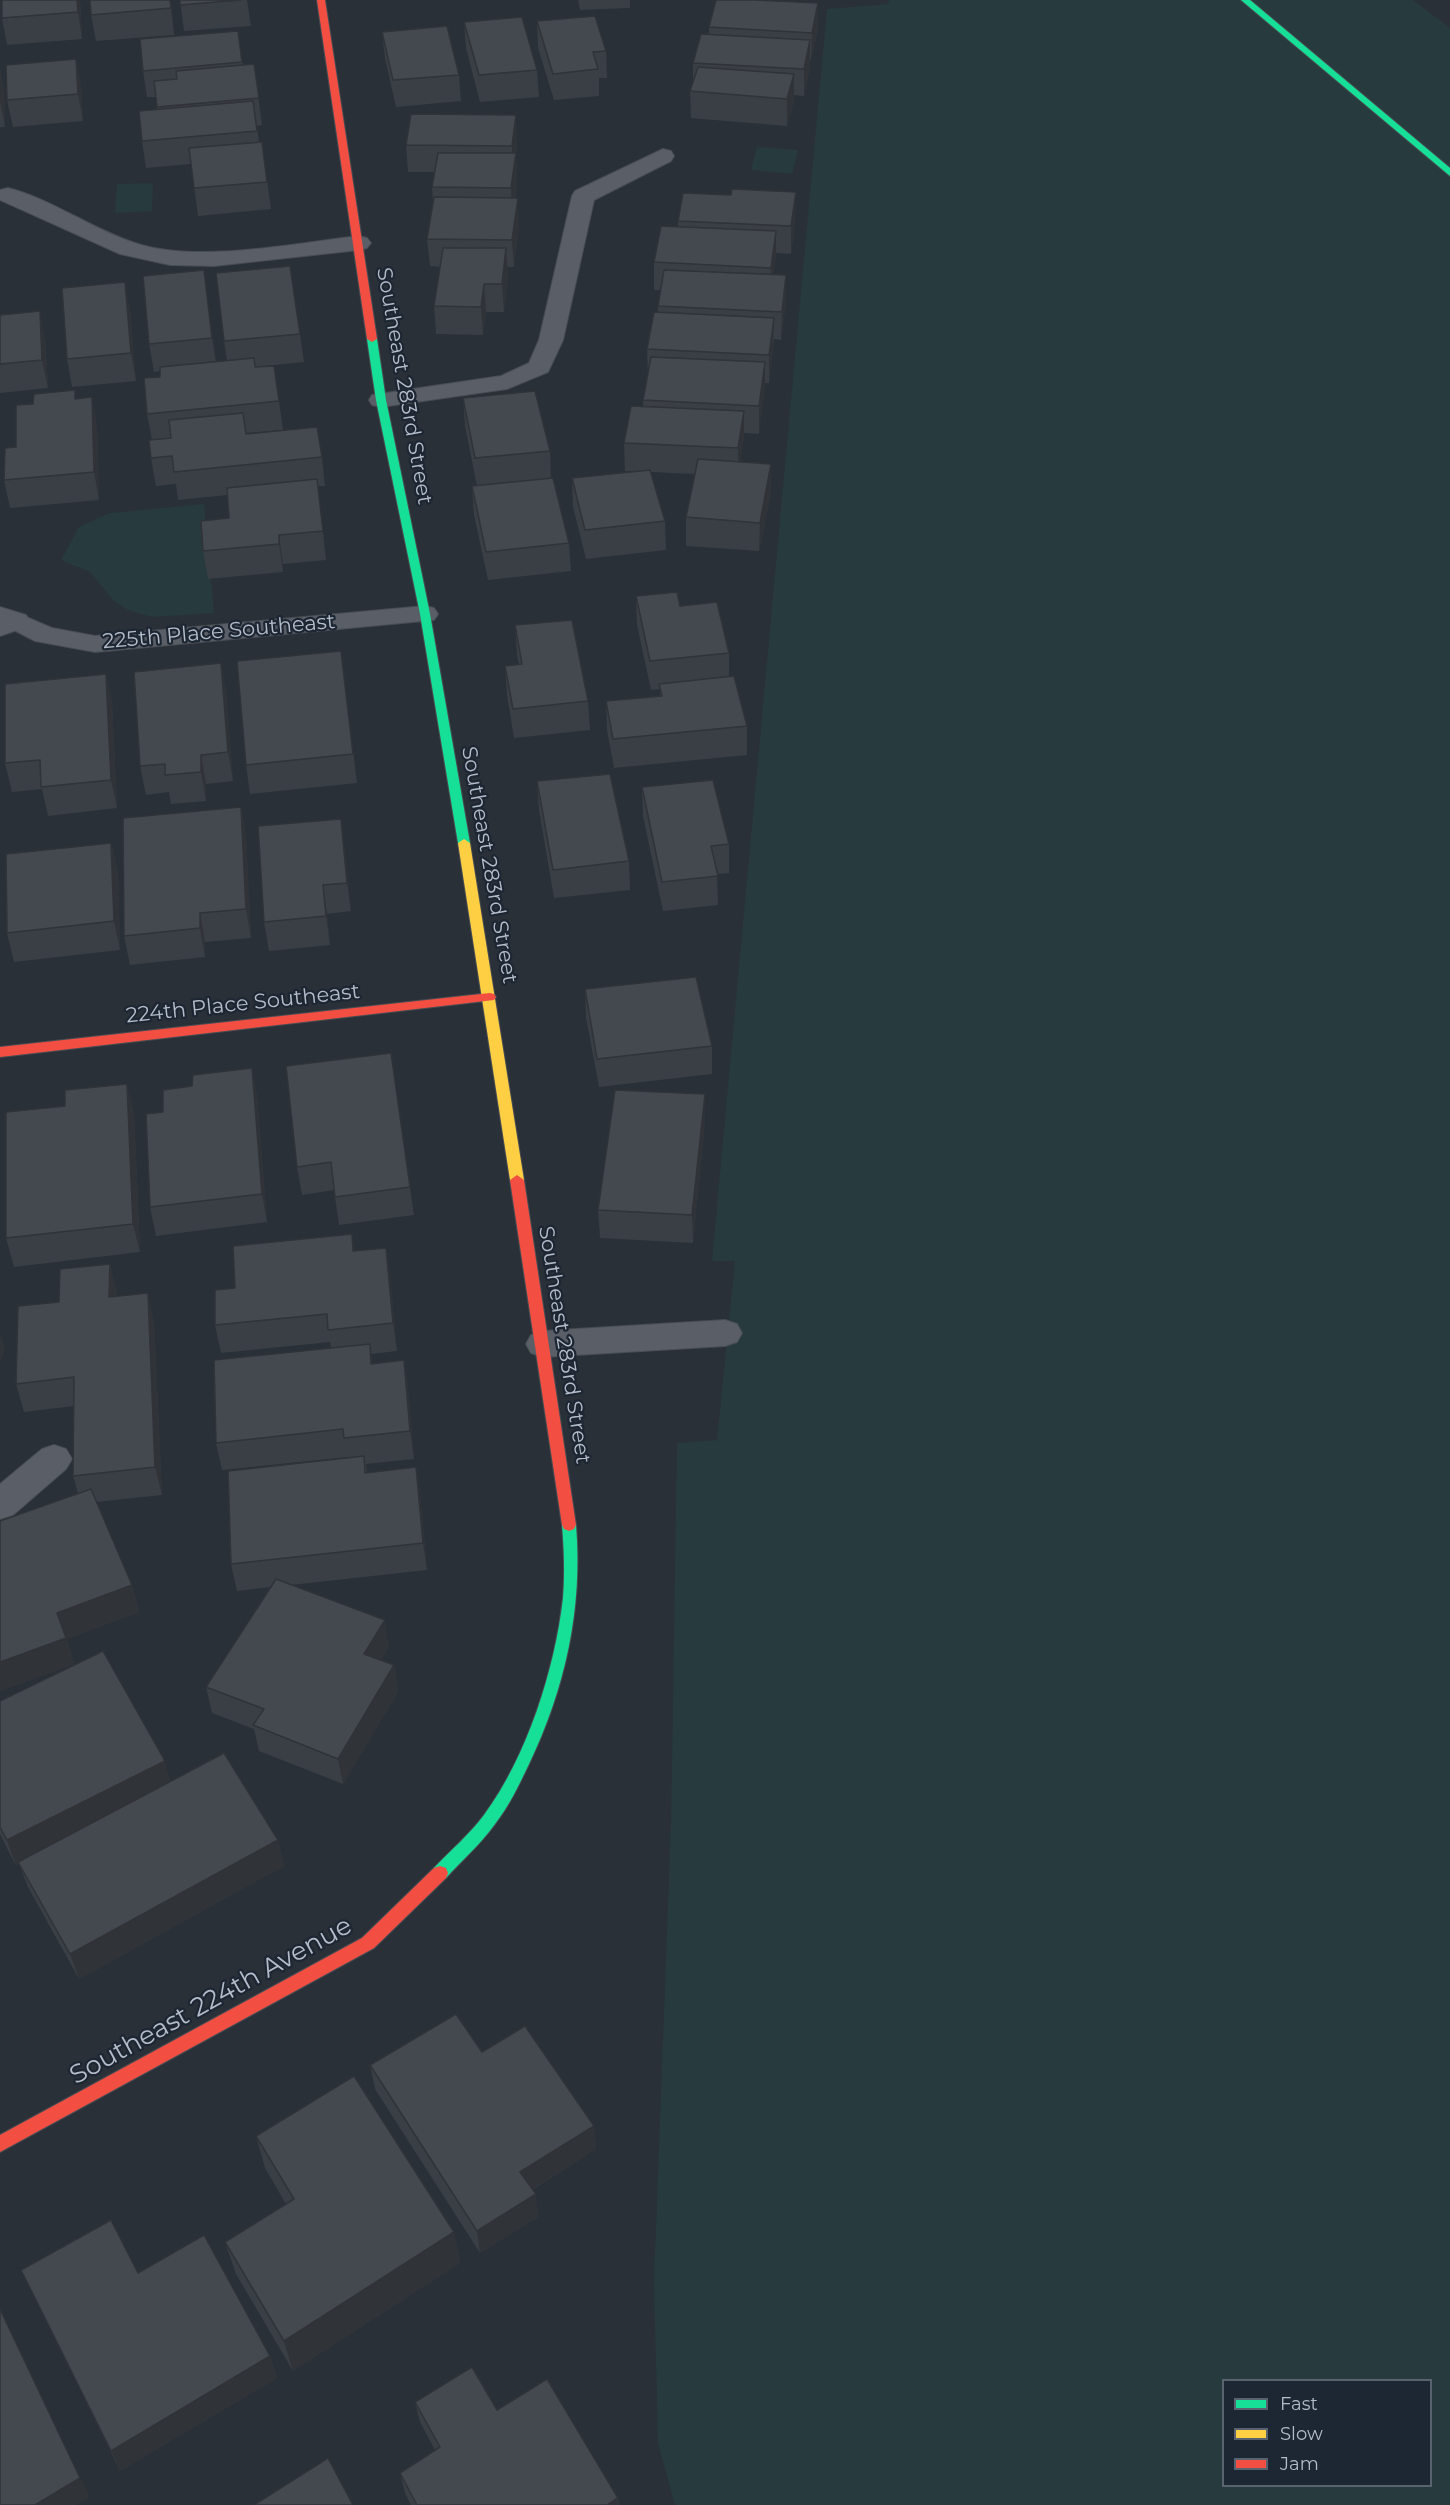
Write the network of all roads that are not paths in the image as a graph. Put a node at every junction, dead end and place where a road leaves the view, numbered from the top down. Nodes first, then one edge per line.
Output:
1 (321, 0) edge
2 (1245, 0) edge
3 (663, 156) dead end
4 (1450, 173) edge
5 (4, 197) edge
6 (359, 243) junction
7 (381, 400) junction
8 (425, 614) junction
9 (6, 621) edge
10 (490, 997) junction
11 (0, 1052) edge
12 (725, 1333) dead end
13 (543, 1344) junction
14 (54, 1459) dead end
15 (0, 1505) edge
16 (535, 1736) joint
17 (4, 2133) edge

1 - 6 street, Southeast 283rd Street
2 - 4 street
3 - 7 street
5 - 6 street
6 - 7 street, Southeast 283rd Street
7 - 8 street, Southeast 283rd Street
8 - 9 street, 225th Place Southeast
8 - 10 street, Southeast 283rd Street
10 - 11 street, 224th Place Southeast
10 - 13 street, Southeast 283rd Street
12 - 13 street
13 - 16 street, Southeast 283rd Street
14 - 15 street
16 - 17 street, Southeast 224th Avenue

